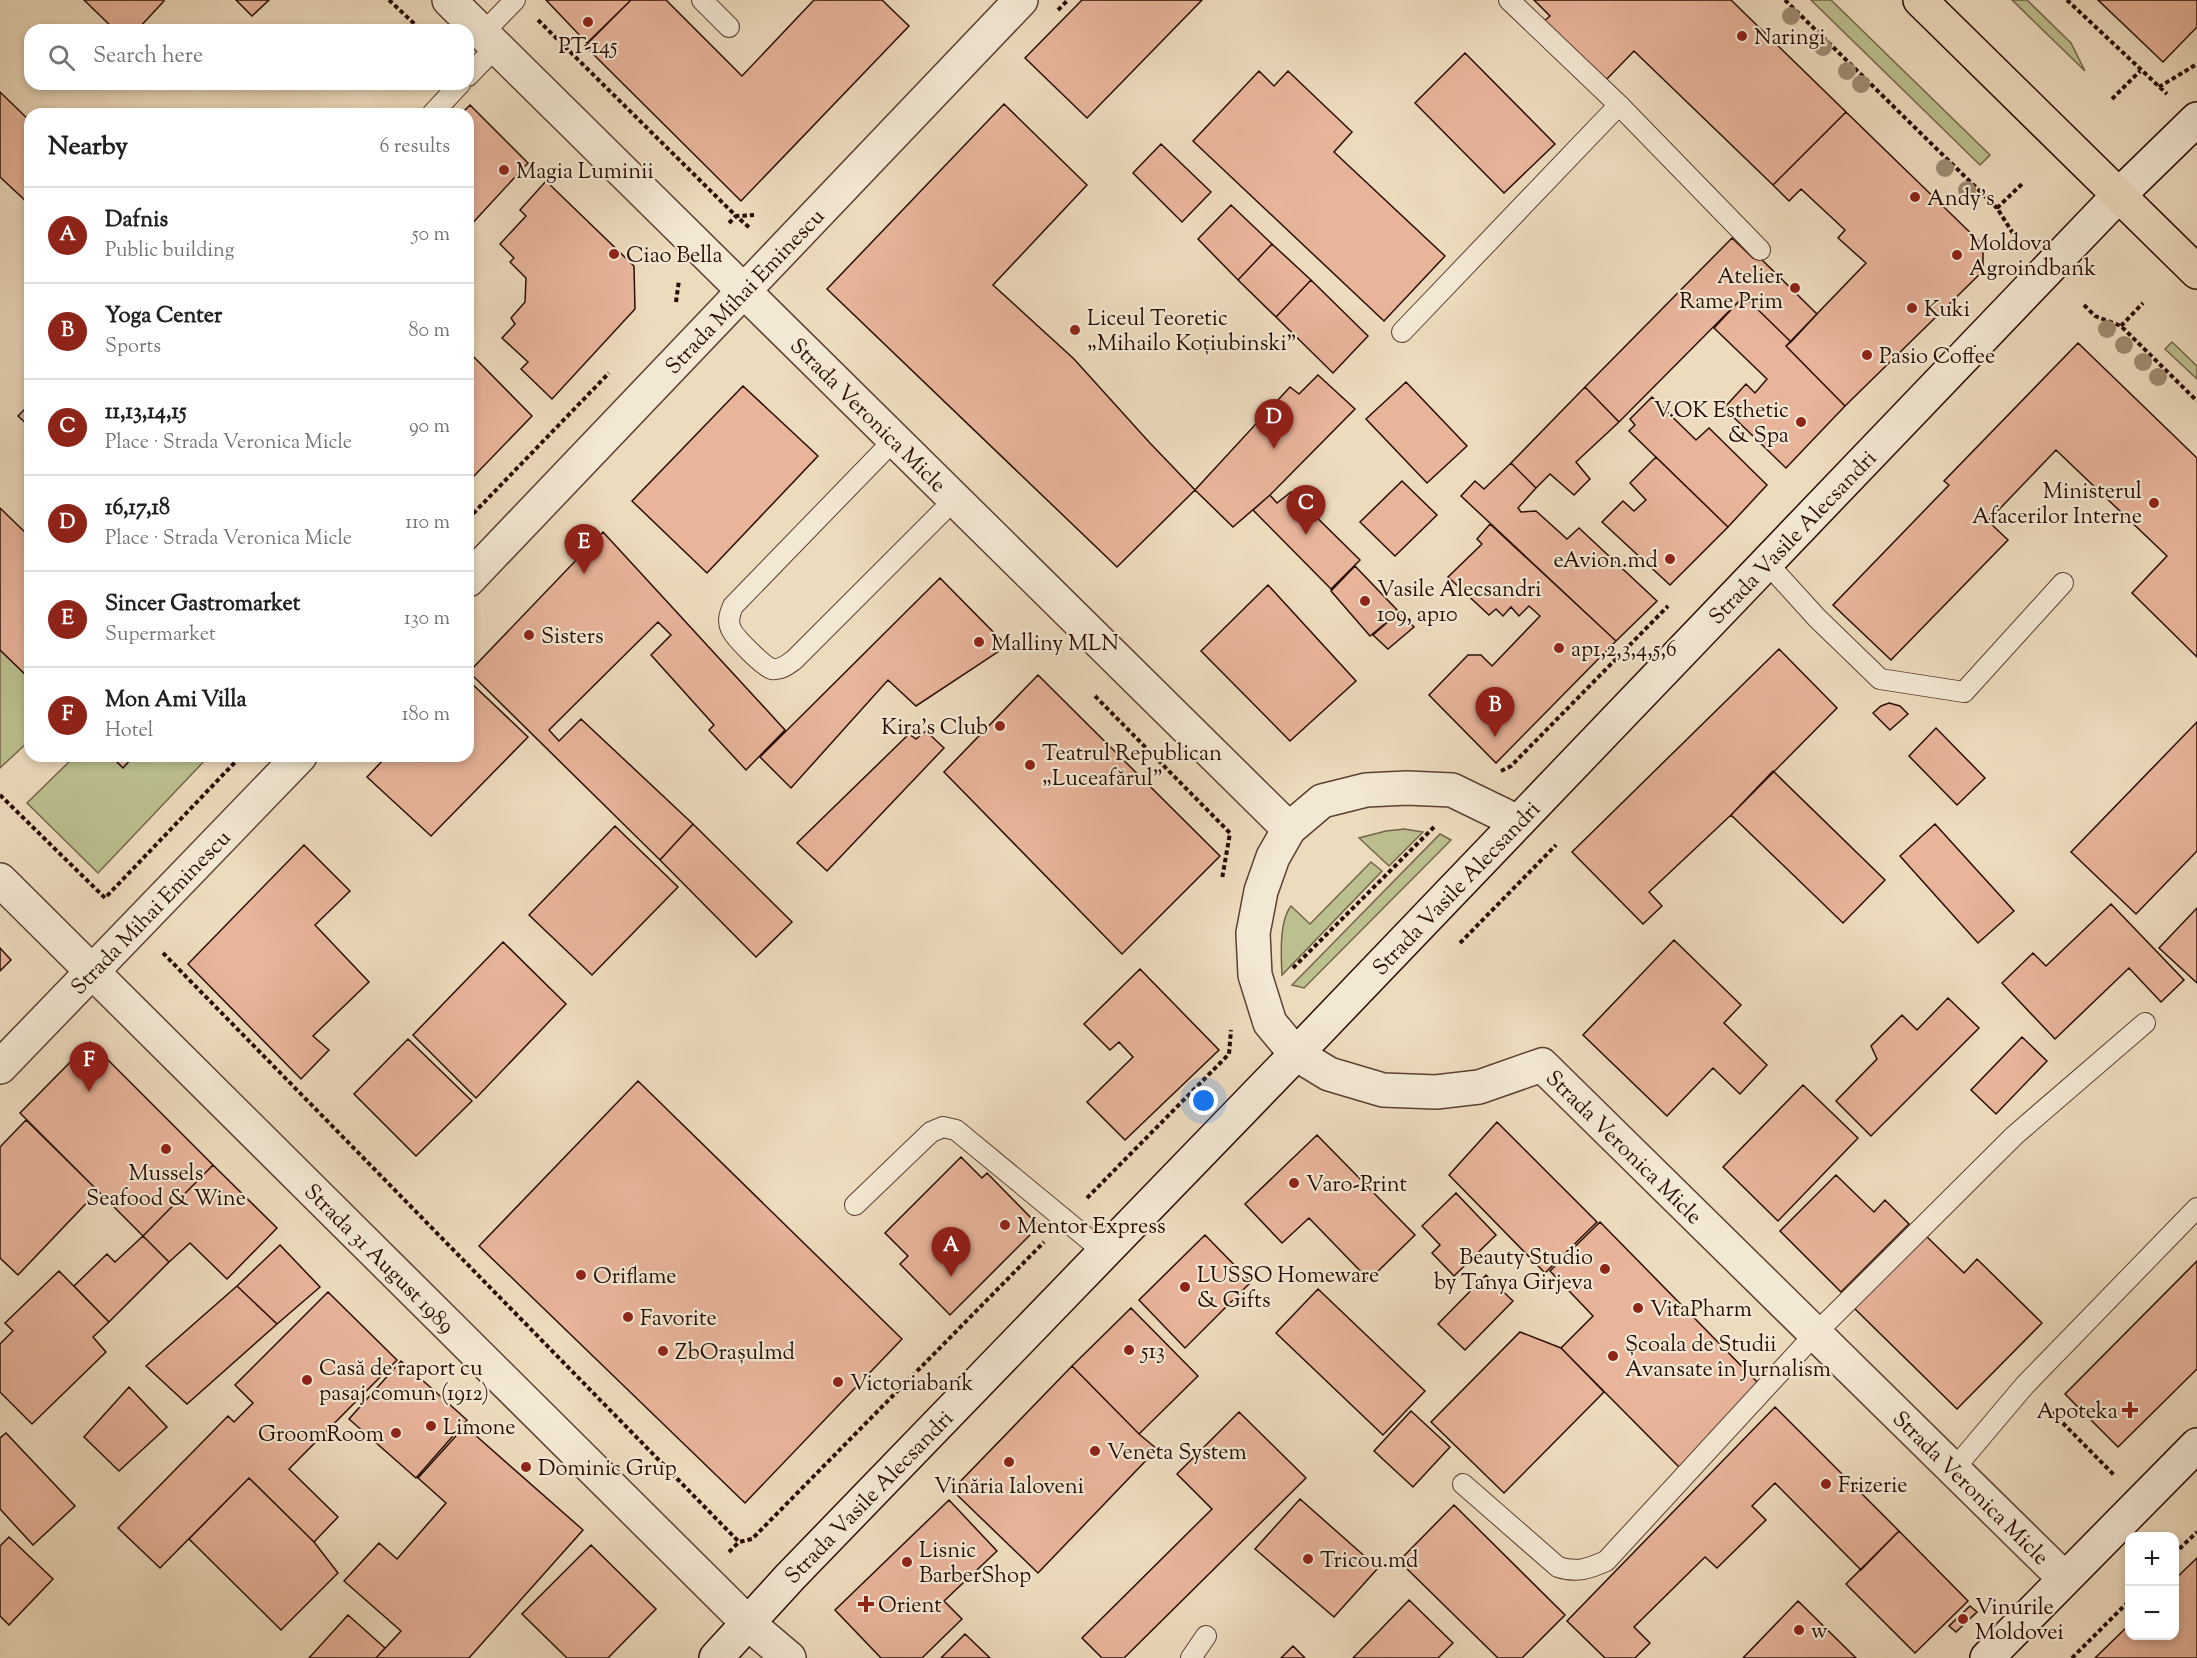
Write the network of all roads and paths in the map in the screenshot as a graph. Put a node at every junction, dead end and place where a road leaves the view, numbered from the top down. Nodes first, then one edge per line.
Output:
1 (389, 0) edge
2 (449, 0) edge
3 (515, 0) edge
4 (702, 0) edge
5 (1021, 0) edge
6 (1509, 0) edge
7 (1785, 0) edge
8 (1920, 0) edge
9 (2067, 0) edge
10 (535, 17) dead end
11 (415, 24) edge
12 (729, 27) dead end
13 (490, 39) junction
14 (2197, 64) edge
15 (474, 66) edge
16 (2140, 71) junction
17 (2159, 87) junction
18 (454, 90) edge
19 (2171, 98) dead end
20 (2112, 99) dead end
21 (1619, 105) junction
22 (438, 108) edge
23 (2197, 119) edge
24 (2024, 182) dead end
25 (2118, 196) junction
26 (1997, 208) junction
27 (754, 215) dead end
28 (2021, 245) dead end
29 (1760, 250) dead end
30 (2197, 273) edge
31 (680, 276) dead end
32 (744, 291) junction
33 (2143, 303) dead end
34 (2084, 304) dead end
35 (670, 309) dead end
36 (2121, 326) junction
37 (1402, 332) dead end
38 (614, 368) dead end
39 (2197, 401) edge
40 (895, 439) junction
41 (955, 499) junction
42 (474, 513) edge
43 (1767, 562) junction
44 (474, 573) edge
45 (2063, 583) dead end
46 (1670, 604) dead end
47 (235, 762) edge
48 (294, 762) edge
49 (0, 795) edge
50 (1464, 796) junction
51 (1518, 822) junction
52 (1289, 829) junction
53 (1230, 833) dead end
54 (1556, 845) dead end
55 (0, 880) edge
56 (1221, 888) dead end
57 (1455, 947) dead end
58 (163, 953) dead end
59 (93, 973) junction
60 (1263, 998) junction
61 (2145, 1023) dead end
62 (1296, 1054) junction
63 (0, 1067) edge
64 (855, 1205) dead end
65 (2197, 1208) edge
66 (1066, 1220) junction
67 (1104, 1252) junction
68 (1816, 1333) junction
69 (2025, 1385) junction
70 (2197, 1445) edge
71 (1954, 1469) junction
72 (2116, 1477) dead end
73 (1463, 1484) dead end
74 (2197, 1532) edge
75 (2179, 1550) edge
76 (2064, 1578) junction
77 (2125, 1605) edge
78 (749, 1624) junction
79 (1206, 1636) dead end
80 (716, 1658) edge
81 (789, 1658) edge
82 (1191, 1658) edge
83 (1987, 1658) edge
84 (2072, 1658) edge

1 - 11 path
2 - 13 street, Strada Veronica Micle
3 - 13 lane
4 - 12 lane
5 - 32 street, Strada Mihai Eminescu
6 - 21 lane
7 - 26 path
8 - 25 main road
9 - 16 path
10 - 27 path
13 - 15 lane
13 - 32 street, Strada Veronica Micle
14 - 17 path
16 - 17 path
16 - 20 path
17 - 19 path
18 - 22 lane
21 - 29 lane
21 - 37 lane
23 - 25 street, Strada Vasile Alecsandri
24 - 26 path
25 - 30 main road
25 - 43 street, Strada Vasile Alecsandri
26 - 28 path
31 - 35 path
32 - 40 street, Strada Veronica Micle
32 - 44 street, Strada Mihai Eminescu
33 - 36 path
34 - 36 path
36 - 39 path
38 - 42 path
40 - 41 street, Strada Veronica Micle
40 - 41 lane
41 - 52 street, Strada Veronica Micle
43 - 45 lane
43 - 51 street, Strada Vasile Alecsandri
46 - 50 path
47 - 49 path
48 - 59 street, Strada Mihai Eminescu
50 - 51 street, Strada Veronica Micle
50 - 52 street, Strada Veronica Micle
50 - 60 path
51 - 62 street, Strada Vasile Alecsandri
52 - 60 street, Strada Veronica Micle
53 - 56 path
54 - 57 path
55 - 59 street, Strada 31 August 1989
58 - 66 path
59 - 63 street, Strada Mihai Eminescu
59 - 78 street, Strada 31 August 1989
60 - 62 street, Strada Veronica Micle
60 - 66 path
61 - 68 lane
62 - 67 street, Strada Vasile Alecsandri
62 - 68 street, Strada Veronica Micle
64 - 66 lane
65 - 69 lane
66 - 67 lane
67 - 78 street, Strada Vasile Alecsandri
68 - 71 street, Strada Veronica Micle
68 - 73 lane
69 - 71 lane
69 - 72 path
70 - 76 street
71 - 76 street, Strada Veronica Micle
74 - 75 path
76 - 83 street
77 - 84 path
78 - 80 street, Strada Vasile Alecsandri
78 - 81 street, Strada 31 August 1989
79 - 82 lane

